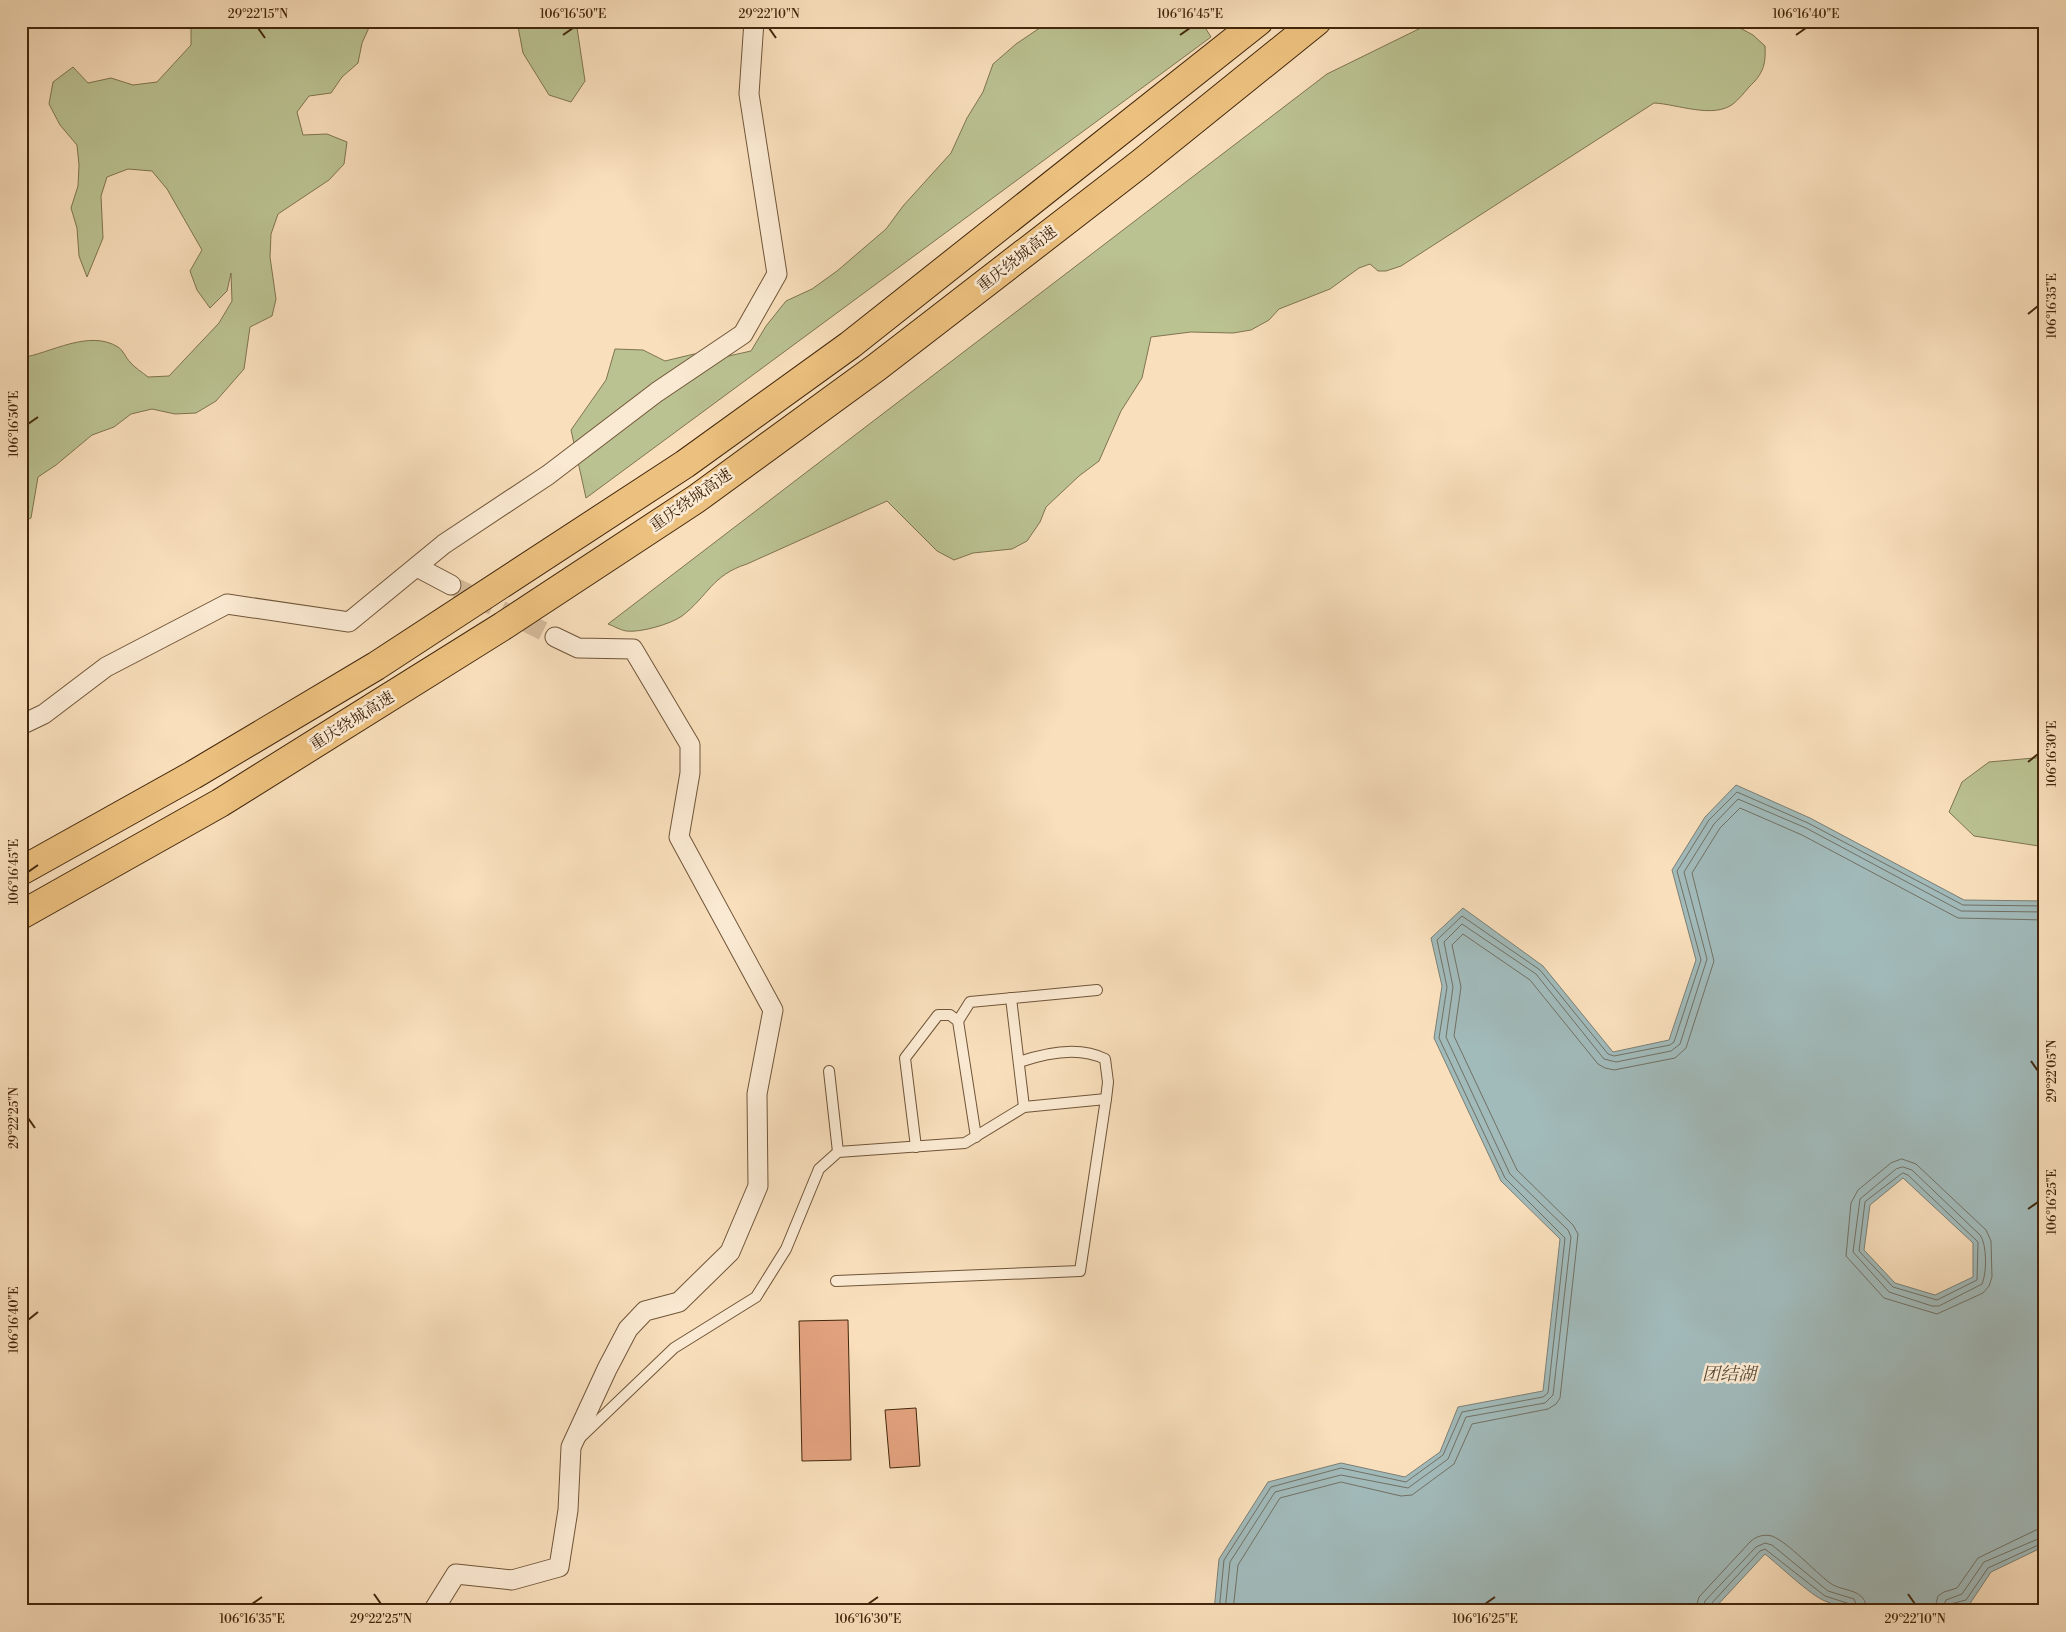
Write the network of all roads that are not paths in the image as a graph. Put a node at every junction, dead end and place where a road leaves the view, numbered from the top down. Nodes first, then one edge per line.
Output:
1 (754, 21) edge
2 (1259, 21) edge
3 (1317, 21) edge
4 (417, 566) junction
5 (451, 585) tunnel mouth
6 (555, 637) tunnel mouth
7 (21, 725) edge
8 (21, 871) edge
9 (21, 915) edge
10 (1097, 990) dead end
11 (1011, 998) junction
12 (958, 1021) junction
13 (1019, 1062) junction
14 (828, 1071) dead end
15 (1106, 1099) junction
16 (1024, 1107) junction
17 (976, 1137) junction
18 (916, 1147) junction
19 (838, 1152) junction
20 (836, 1281) dead end
21 (571, 1447) junction
22 (433, 1611) edge

1 - 4 street
2 - 8 highway, 重庆绕城高速
3 - 9 highway, 重庆绕城高速
4 - 5 street
4 - 7 street
6 - 21 street
10 - 11 lane
11 - 12 lane
11 - 13 lane
12 - 17 lane
12 - 18 lane
13 - 15 lane
13 - 16 lane
14 - 19 lane
15 - 16 lane
15 - 20 lane
16 - 17 lane
17 - 18 lane
18 - 19 lane
19 - 21 lane
21 - 22 street

